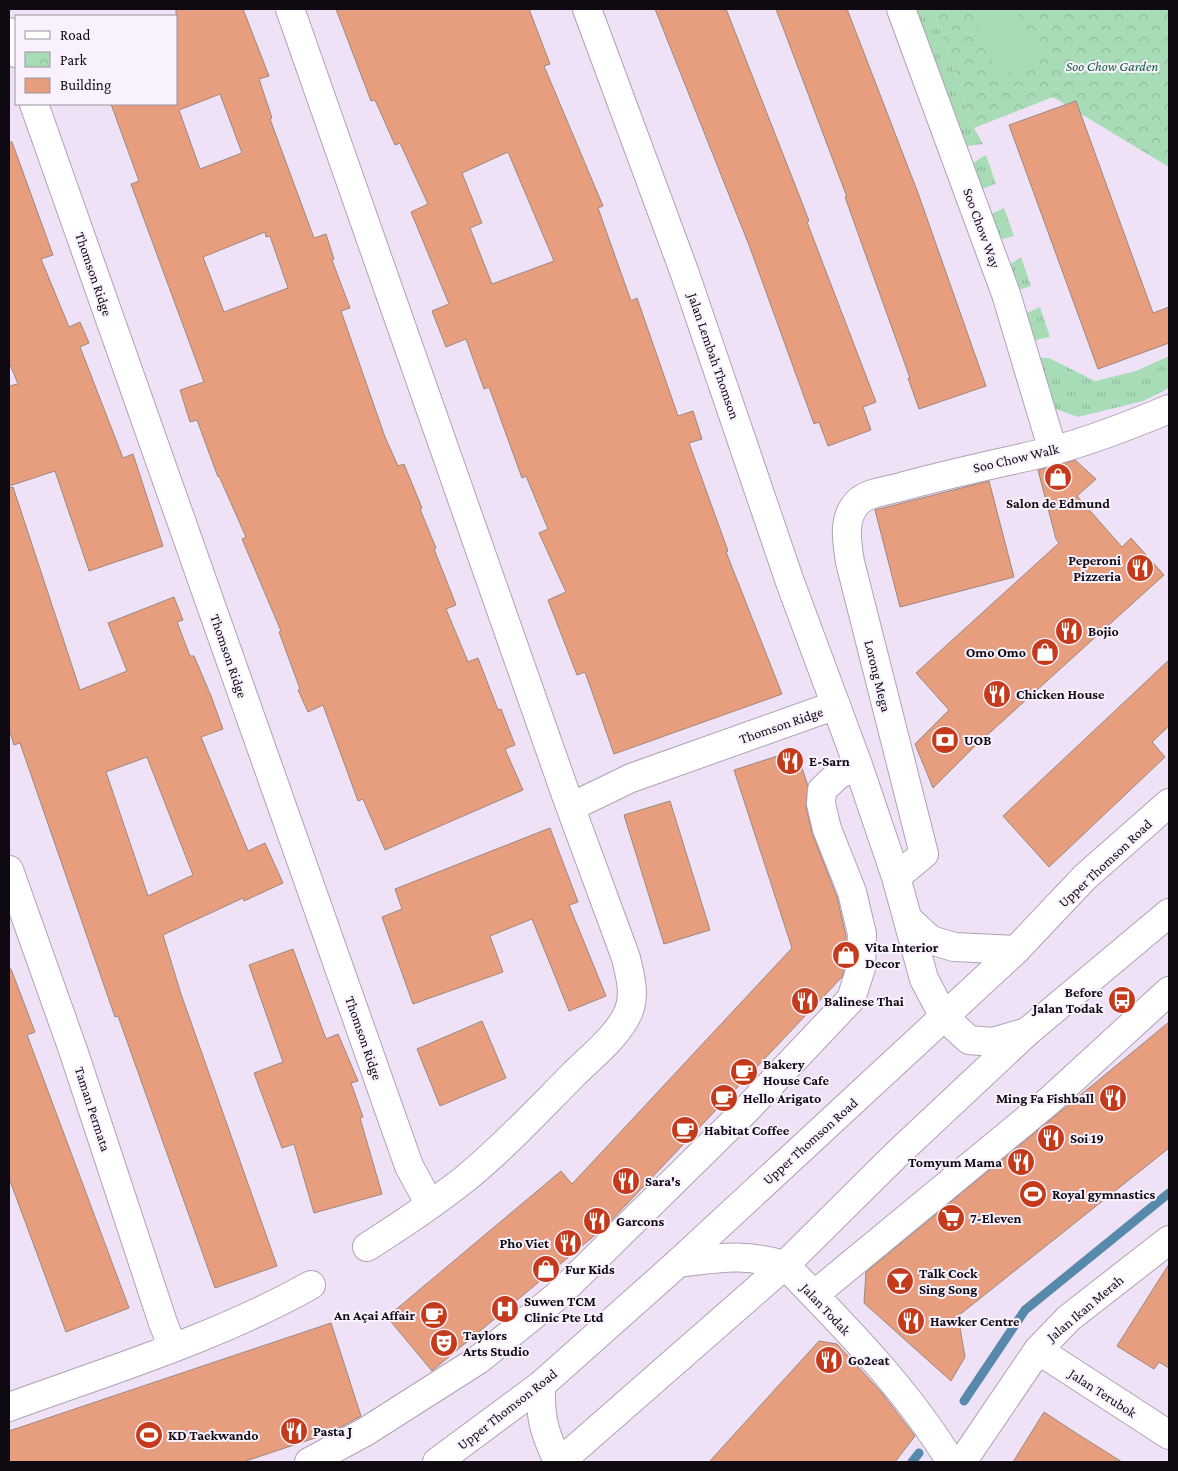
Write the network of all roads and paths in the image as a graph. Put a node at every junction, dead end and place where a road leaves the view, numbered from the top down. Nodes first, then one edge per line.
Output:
1 (290, 9) edge
2 (587, 9) edge
3 (901, 9) edge
4 (9, 32) edge
5 (15, 50) edge
6 (34, 105) edge
7 (1169, 408) edge
8 (1053, 450) junction
9 (860, 500) joint
10 (836, 705) junction
11 (858, 765) junction
12 (1169, 803) edge
13 (571, 807) junction
14 (9, 870) edge
15 (896, 877) junction
16 (1169, 913) edge
17 (909, 920) junction
18 (1169, 931) edge
19 (1136, 942) junction
20 (1016, 950) junction
21 (1169, 991) edge
22 (944, 1017) junction
23 (1027, 1032) junction
24 (430, 1206) junction
25 (1169, 1240) edge
26 (367, 1247) dead end
27 (678, 1263) junction
28 (785, 1264) junction
29 (311, 1285) dead end
30 (814, 1295) junction
31 (173, 1348) junction
32 (1038, 1350) junction
33 (541, 1385) junction
34 (9, 1406) edge
35 (1169, 1435) edge
36 (309, 1462) edge
37 (437, 1462) edge
38 (559, 1462) edge
39 (951, 1462) edge
40 (962, 1462) edge

1 - 13 street
2 - 10 street, Jalan Lembah Thomson
3 - 8 street, Soo Chow Way
4 - 5 street
6 - 24 street, Thomson Ridge
7 - 8 street, Soo Chow Walk
8 - 9 street, Soo Chow Walk
9 - 15 street, Lorong Mega
10 - 11 street, Thomson Ridge
10 - 13 street, Thomson Ridge
11 - 15 street, Thomson Ridge
11 - 36 street
12 - 20 street, Upper Thomson Road
13 - 24 street
14 - 31 street, Taman Permata
15 - 17 street, Thomson Ridge
16 - 19 street
17 - 20 street
17 - 22 street, Thomson Ridge
18 - 19 street
19 - 23 street
20 - 22 street, Upper Thomson Road
21 - 30 street
22 - 23 street, Thomson Ridge
22 - 27 street, Upper Thomson Road
23 - 28 street
24 - 26 street
25 - 32 street, Jalan Ikan Merah
27 - 28 street
27 - 33 street, Upper Thomson Road
28 - 30 street, Jalan Todak
28 - 38 street
29 - 31 street
30 - 39 street, Jalan Todak
31 - 34 street
32 - 35 street, Jalan Terubok
32 - 40 street, Jalan Ikan Merah
33 - 37 street, Upper Thomson Road
33 - 38 street

